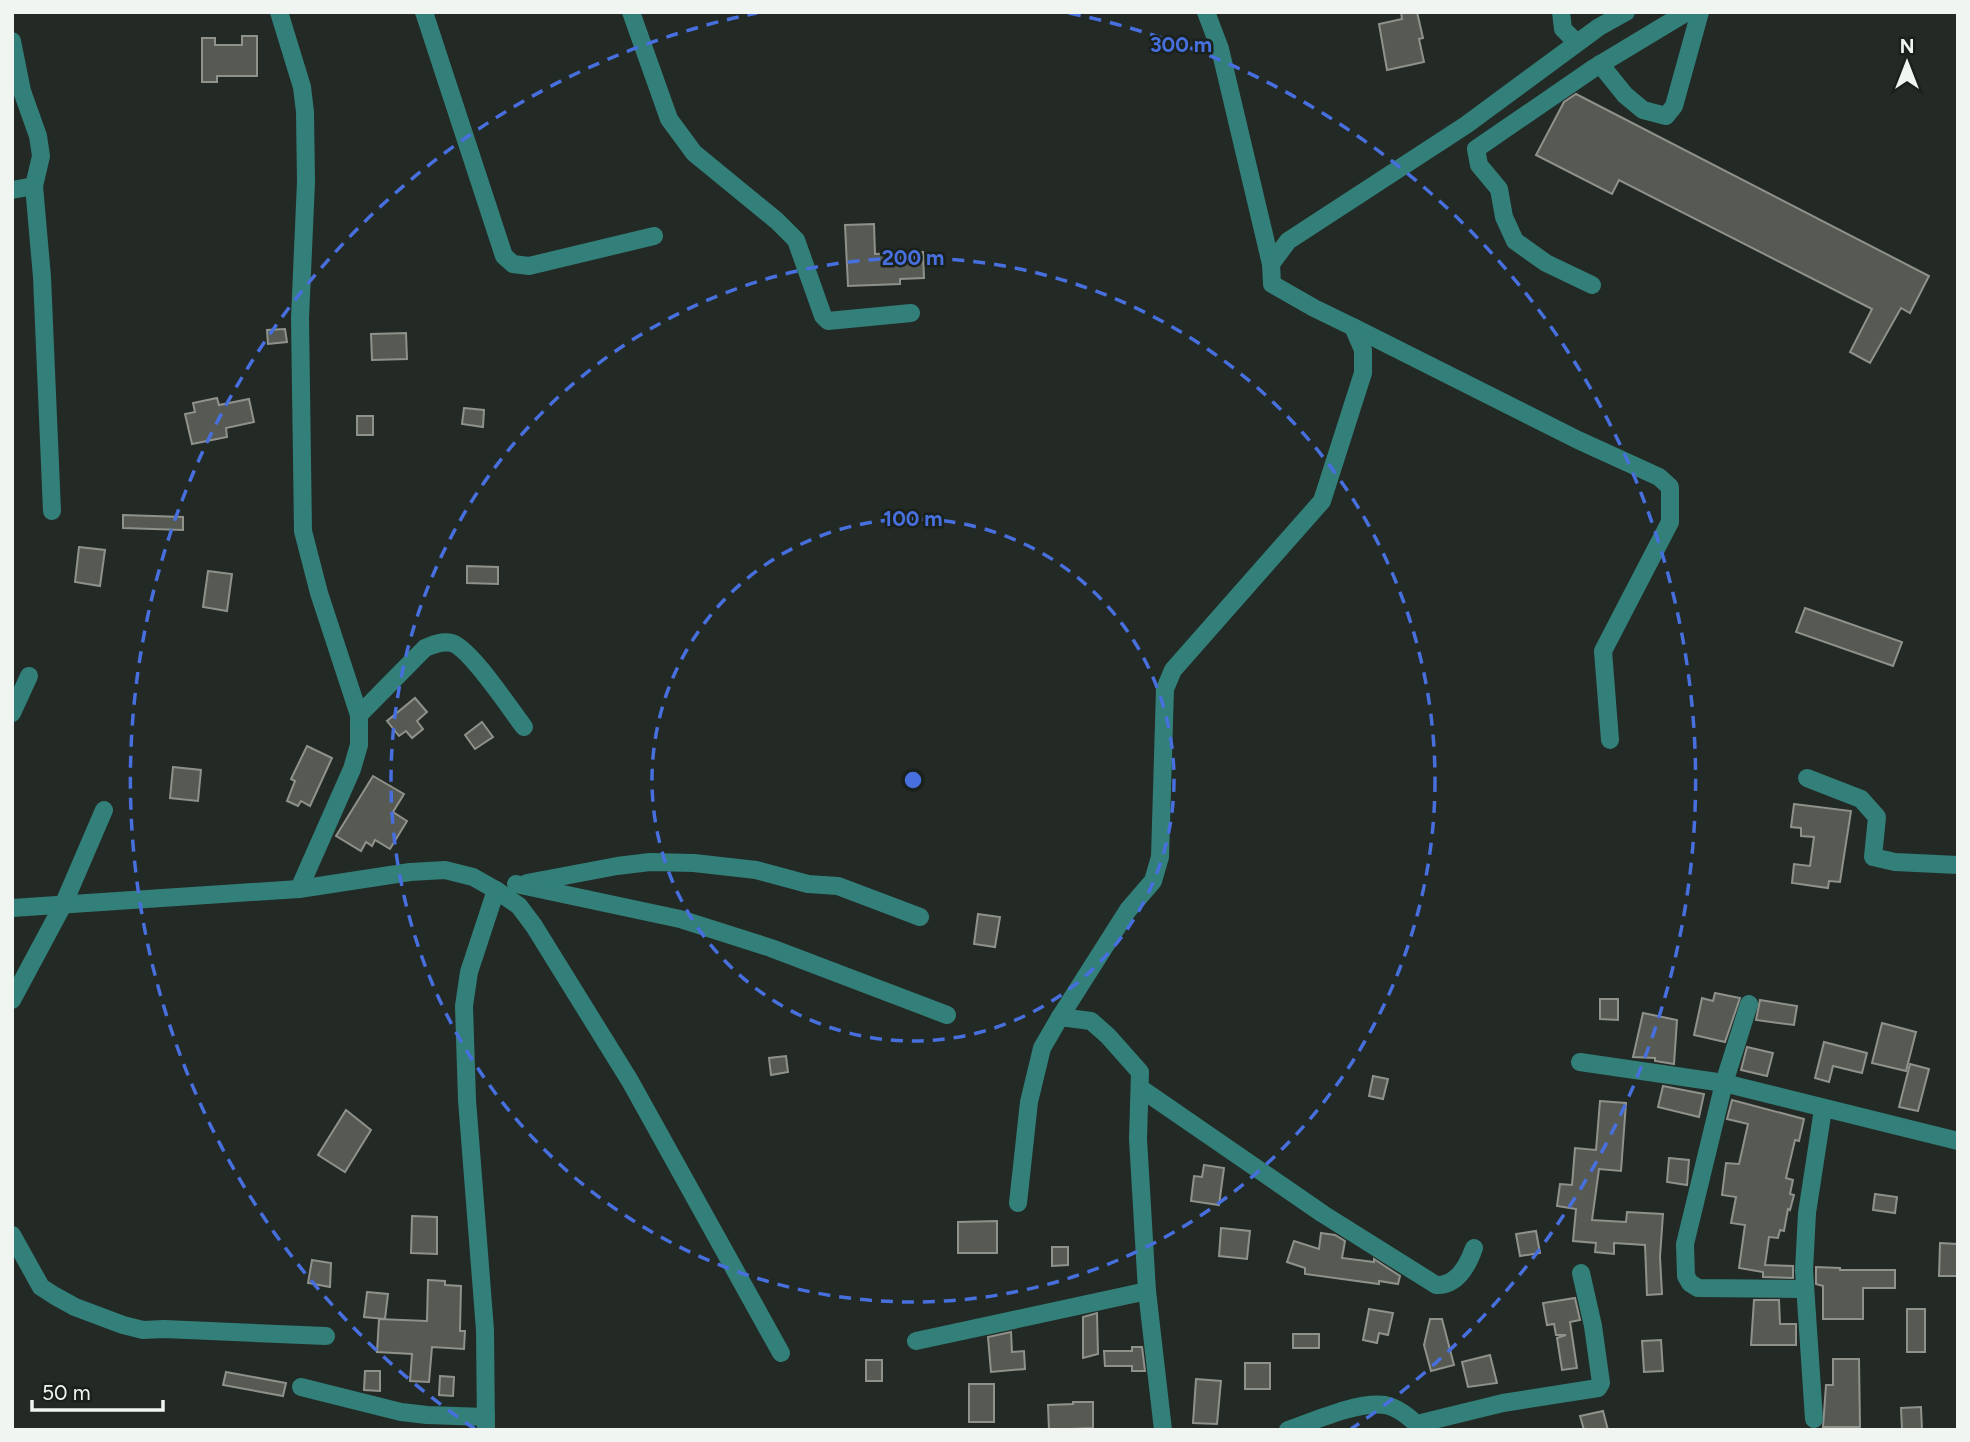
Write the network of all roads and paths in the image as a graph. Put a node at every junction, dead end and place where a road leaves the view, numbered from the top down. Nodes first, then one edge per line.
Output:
1 (279, 12) edge
2 (424, 12) edge
3 (631, 12) edge
4 (1206, 12) edge
5 (1561, 12) edge
6 (1626, 12) edge
7 (1687, 12) edge
8 (1700, 12) edge
9 (12, 41) edge
10 (1577, 43) junction
11 (1600, 64) junction
12 (34, 186) junction
13 (12, 190) edge
14 (654, 236) dead end
15 (1271, 264) junction
16 (1592, 285) dead end
17 (911, 313) dead end
18 (1353, 327) junction
19 (52, 512) dead end
20 (29, 676) dead end
21 (12, 713) edge
22 (359, 715) junction
23 (524, 727) dead end
24 (1610, 740) dead end
25 (1807, 778) dead end
26 (104, 810) dead end
27 (1958, 865) edge
28 (516, 884) junction
29 (299, 889) junction
30 (496, 890) junction
31 (64, 903) junction
32 (12, 908) edge
33 (920, 917) dead end
34 (12, 1000) edge
35 (1749, 1004) dead end
36 (947, 1015) dead end
37 (1060, 1017) junction
38 (1580, 1062) dead end
39 (1724, 1083) junction
40 (1140, 1088) junction
41 (1823, 1109) junction
42 (1958, 1141) edge
43 (1018, 1203) dead end
44 (12, 1236) edge
45 (1474, 1248) dead end
46 (1581, 1273) dead end
47 (1805, 1289) junction
48 (1147, 1291) junction
49 (326, 1336) dead end
50 (916, 1341) dead end
51 (781, 1353) dead end
52 (300, 1387) dead end
53 (1814, 1419) dead end
54 (486, 1423) edge
55 (1419, 1427) edge
56 (1163, 1430) edge
57 (1288, 1430) edge

1 - 22 street
2 - 14 street
3 - 17 street
4 - 15 street
5 - 10 street
6 - 10 street
7 - 11 street
8 - 11 street
9 - 12 street
10 - 15 street
11 - 16 street
12 - 13 street
12 - 19 street
15 - 18 street
18 - 24 street
18 - 37 street
20 - 21 street
22 - 23 street
22 - 29 street
25 - 27 street
26 - 31 street
28 - 30 street
28 - 33 street
28 - 36 street
29 - 30 street
29 - 31 street
30 - 51 street
30 - 54 street
31 - 32 street
31 - 34 street
35 - 39 street
37 - 40 street
37 - 43 street
38 - 39 street
39 - 41 street
39 - 47 street
40 - 45 street
40 - 48 street
41 - 42 street
41 - 47 street
44 - 49 street
46 - 55 street
47 - 53 street
48 - 50 street
48 - 56 street
52 - 54 street
55 - 57 street

